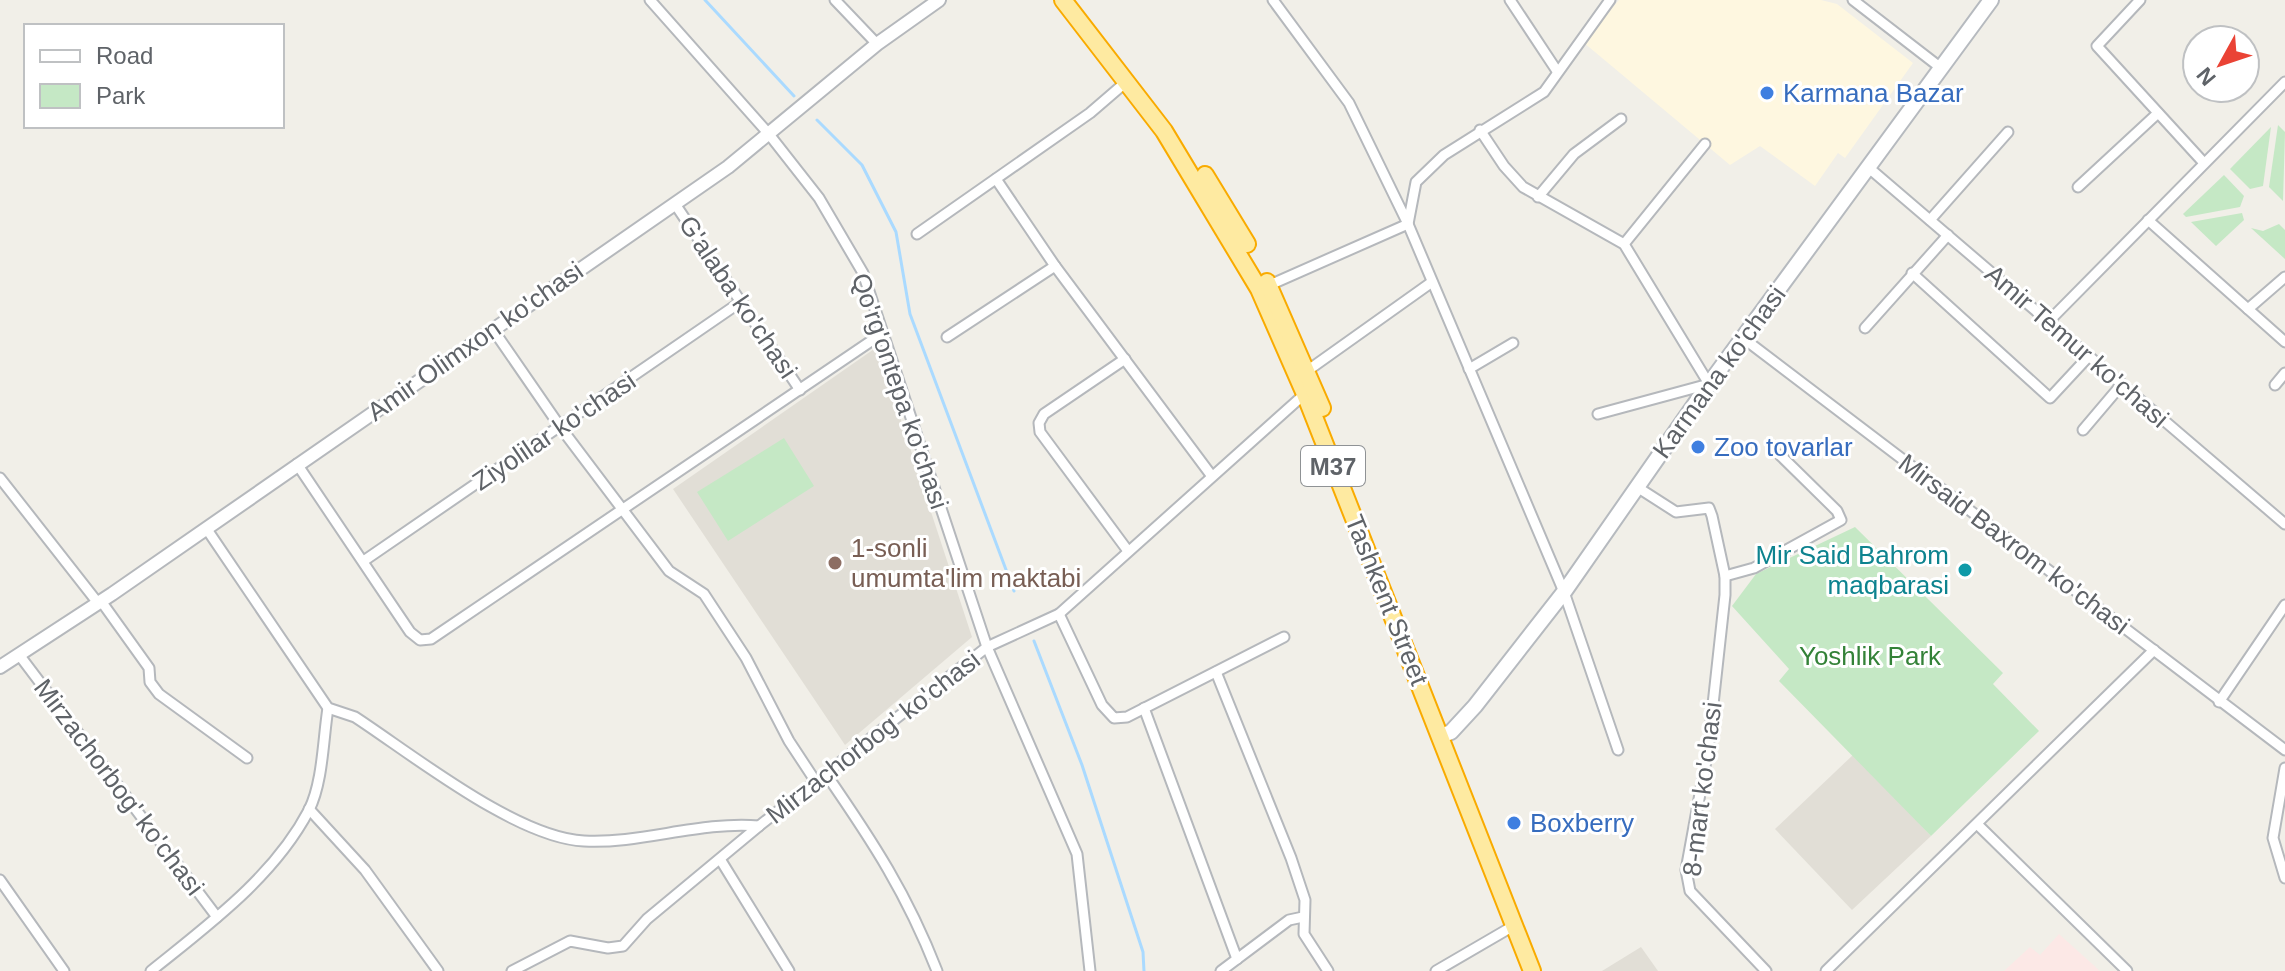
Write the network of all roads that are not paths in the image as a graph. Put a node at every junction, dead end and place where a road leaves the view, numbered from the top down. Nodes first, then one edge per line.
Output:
1 (650, 0) edge
2 (835, 0) edge
3 (939, 0) edge
4 (1063, 0) edge
5 (1077, 0) edge
6 (1275, 0) edge
7 (1510, 0) edge
8 (1610, 0) edge
9 (1853, 0) edge
10 (1991, 0) edge
11 (2140, 0) edge
12 (877, 44) junction
13 (1941, 68) junction
14 (1557, 71) junction
15 (1126, 82) junction
16 (2285, 82) edge
17 (2158, 113) junction
18 (1621, 119) dead end
19 (1480, 130) junction
20 (2008, 132) dead end
21 (768, 133) junction
22 (1705, 144) dead end
23 (2204, 163) junction
24 (1869, 168) junction
25 (996, 179) junction
26 (2078, 187) dead end
27 (1538, 197) junction
28 (675, 204) junction
29 (1930, 220) junction
30 (2148, 220) junction
31 (1408, 224) junction
32 (917, 234) dead end
33 (1948, 235) junction
34 (1624, 244) junction
35 (1055, 266) junction
36 (1912, 273) junction
37 (2285, 277) edge
38 (1432, 282) junction
39 (1264, 288) junction
40 (742, 301) junction
41 (2248, 309) junction
42 (2049, 321) junction
43 (492, 328) junction
44 (1865, 328) dead end
45 (883, 333) junction
46 (947, 337) dead end
47 (1743, 338) junction
48 (2285, 342) edge
49 (1513, 343) dead end
50 (2089, 356) junction
51 (1125, 359) junction
52 (1469, 369) junction
53 (1307, 371) junction
54 (2285, 373) edge
55 (1709, 384) junction
56 (2122, 384) junction
57 (2275, 385) dead end
58 (800, 390) junction
59 (1309, 390) junction
60 (1598, 414) dead end
61 (561, 428) junction
62 (2083, 430) dead end
63 (1780, 455) dead end
64 (297, 464) junction
65 (1211, 475) junction
66 (0, 478) edge
67 (1637, 487) junction
68 (622, 508) junction
69 (2285, 524) edge
70 (206, 528) junction
71 (1128, 551) junction
72 (365, 560) junction
73 (1725, 576) junction
74 (1564, 592) junction
75 (99, 602) junction
76 (2285, 605) edge
77 (1059, 614) junction
78 (1284, 637) dead end
79 (987, 647) junction
80 (2154, 650) junction
81 (20, 656) junction
82 (0, 667) edge
83 (1216, 672) junction
84 (2219, 702) junction
85 (328, 708) junction
86 (1144, 708) junction
87 (1446, 734) junction
88 (1618, 750) dead end
89 (2285, 750) edge
90 (247, 758) dead end
91 (2285, 768) edge
92 (826, 774) junction
93 (816, 782) junction
94 (309, 809) junction
95 (1978, 825) junction
96 (759, 826) junction
97 (720, 859) junction
98 (2285, 878) edge
99 (0, 880) edge
100 (217, 917) junction
101 (1303, 917) junction
102 (1515, 925) junction
103 (1237, 959) junction
104 (163, 961) junction
105 (64, 971) edge
106 (151, 971) edge
107 (171, 971) edge
108 (438, 971) edge
109 (512, 971) edge
110 (789, 971) edge
111 (937, 971) edge
112 (1090, 971) edge
113 (1221, 971) edge
114 (1328, 971) edge
115 (1436, 971) edge
116 (1532, 971) edge
117 (1544, 971) edge
118 (1766, 971) edge
119 (1826, 971) edge
120 (2127, 971) edge

1 - 21 street, Qo'rg'ontepa ko'chasi
2 - 12 street
3 - 12 street, Amir Olimxon ko'chasi
4 - 15 highway, Tashkent Street / M37
5 - 39 highway, Tashkent Street / M37
6 - 31 street
7 - 14 street
8 - 14 street
9 - 13 street
10 - 13 main road, Karmana ko'chasi
11 - 17 street
12 - 21 street, Amir Olimxon ko'chasi
13 - 24 main road, Karmana ko'chasi
14 - 19 street
15 - 25 street
15 - 39 highway, Tashkent Street / M37
16 - 23 street
17 - 23 street
17 - 26 street
18 - 27 street
19 - 27 street
19 - 31 street
20 - 29 street
21 - 28 street, Amir Olimxon ko'chasi
21 - 45 street, Qo'rg'ontepa ko'chasi
22 - 34 street
23 - 30 street
24 - 29 street, Amir Temur ko'chasi
24 - 47 main road, Karmana ko'chasi
25 - 32 street
25 - 35 street
27 - 34 street
28 - 40 street, G'alaba ko'chasi
28 - 43 street, Amir Olimxon ko'chasi
29 - 33 street, Amir Temur ko'chasi
30 - 41 street
30 - 42 street
31 - 38 street
31 - 39 street
33 - 36 street
33 - 42 street, Amir Temur ko'chasi
34 - 55 street
35 - 46 street
35 - 51 street
36 - 44 street
36 - 50 street
37 - 41 street
38 - 52 street
38 - 53 street
39 - 53 highway, Tashkent Street / M37
39 - 59 highway, Tashkent Street / M37
40 - 58 street, G'alaba ko'chasi
40 - 61 street, Ziyolilar ko'chasi
41 - 48 street
42 - 50 street, Amir Temur ko'chasi
43 - 61 street
43 - 64 street, Amir Olimxon ko'chasi
45 - 58 street
45 - 79 street, Qo'rg'ontepa ko'chasi
47 - 55 main road, Karmana ko'chasi
47 - 80 street, Mirsaid Baxrom ko'chasi
49 - 52 street
50 - 56 street, Amir Temur ko'chasi
51 - 65 street
51 - 71 street
52 - 74 street
53 - 59 highway, Tashkent Street / M37
54 - 57 street
55 - 60 street
55 - 67 main road, Karmana ko'chasi
56 - 62 street
56 - 69 street, Amir Temur ko'chasi
58 - 68 street
59 - 65 street, Mirzachorbog' ko'chasi
59 - 87 highway, Tashkent Street / M37
61 - 68 street
61 - 72 street, Ziyolilar ko'chasi
63 - 73 street
64 - 70 street, Amir Olimxon ko'chasi
64 - 72 street
65 - 71 street, Mirzachorbog' ko'chasi
66 - 75 street
67 - 73 street, 8-mart ko'chasi
67 - 74 main road, Karmana ko'chasi
68 - 72 street
68 - 93 street
70 - 75 street, Amir Olimxon ko'chasi
70 - 85 street
71 - 77 street, Mirzachorbog' ko'chasi
73 - 118 street, 8-mart ko'chasi
74 - 87 main road, Karmana ko'chasi
74 - 88 street
75 - 81 street, Amir Olimxon ko'chasi
75 - 90 street
76 - 84 street
77 - 79 street, Mirzachorbog' ko'chasi
77 - 86 street
78 - 83 street
79 - 92 street, Mirzachorbog' ko'chasi
79 - 112 street, Qo'rg'ontepa ko'chasi
80 - 84 street, Mirsaid Baxrom ko'chasi
80 - 95 street
81 - 82 street, Amir Olimxon ko'chasi
81 - 100 street, Mirzachorbog' ko'chasi
83 - 86 street
83 - 101 street
84 - 89 street, Mirsaid Baxrom ko'chasi
85 - 94 street, Mirzachorbog' ko'chasi
85 - 96 street, Mirzachorbog' ko'chasi
86 - 103 street
87 - 102 highway, Tashkent Street / M37
87 - 117 highway, Tashkent Street / M37
91 - 98 street
92 - 93 street, Mirzachorbog' ko'chasi
92 - 111 street
93 - 96 street, Mirzachorbog' ko'chasi
94 - 100 street, Mirzachorbog' ko'chasi
94 - 108 street
95 - 119 street
95 - 120 street
96 - 97 street, Mirzachorbog' ko'chasi
97 - 109 street, Mirzachorbog' ko'chasi
97 - 110 street
99 - 105 street
100 - 104 street, Mirzachorbog' ko'chasi
101 - 103 street
101 - 114 street
102 - 115 street
102 - 116 highway, Tashkent Street / M37
103 - 113 street
104 - 106 street, Mirzachorbog' ko'chasi
104 - 107 street

